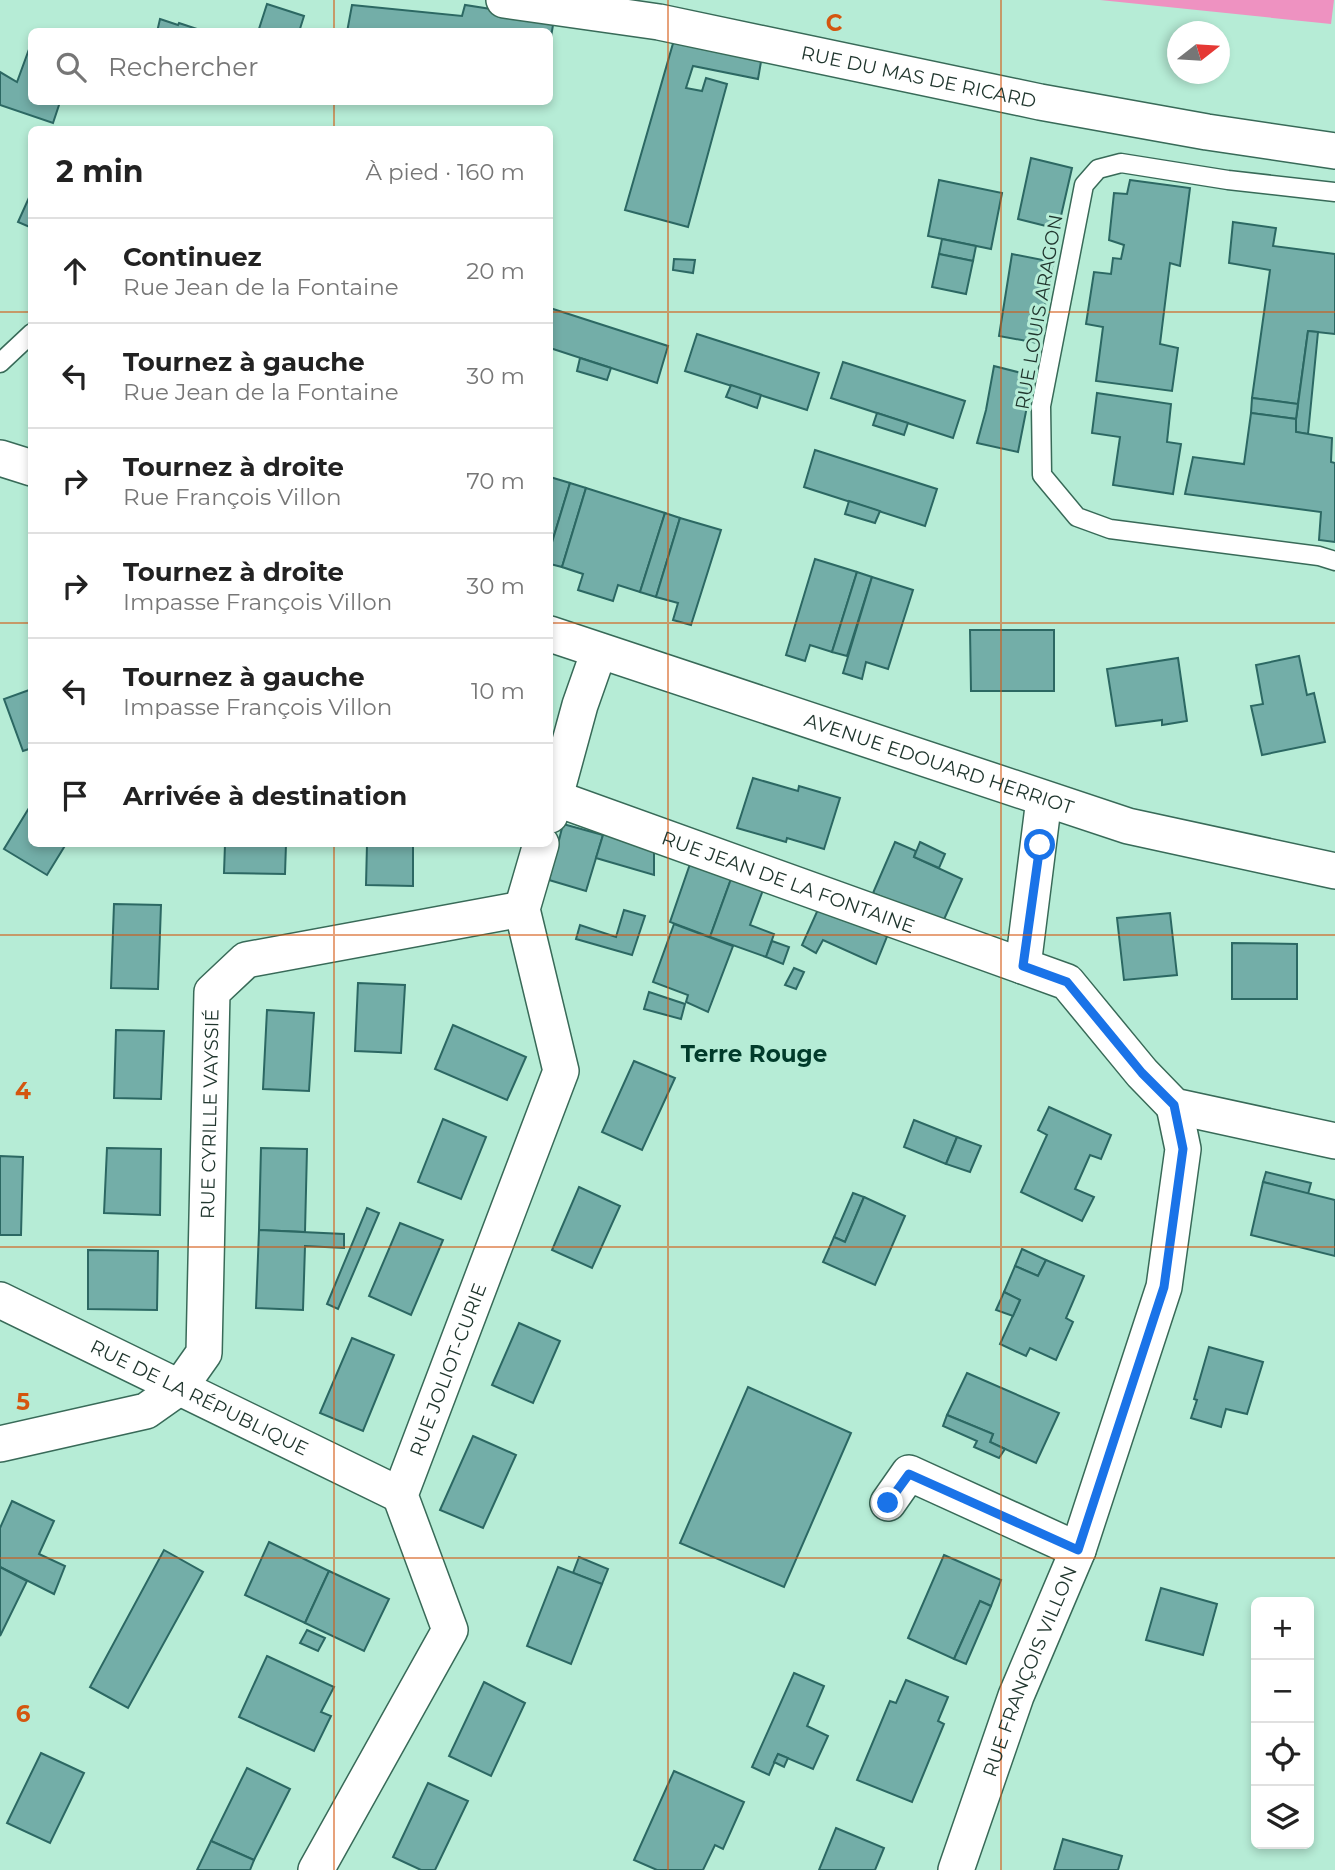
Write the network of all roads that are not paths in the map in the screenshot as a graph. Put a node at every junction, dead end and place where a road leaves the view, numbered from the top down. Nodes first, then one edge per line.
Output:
1 (504, 0) edge
2 (1335, 151) edge
3 (1335, 192) edge
4 (28, 337) edge
5 (0, 363) edge
6 (0, 458) edge
7 (28, 467) edge
8 (1335, 561) edge
9 (553, 635) edge
10 (599, 651) junction
11 (1044, 799) junction
12 (553, 802) edge
13 (553, 806) edge
14 (540, 847) edge
15 (1335, 871) edge
16 (522, 909) junction
17 (1023, 966) junction
18 (1174, 1105) junction
19 (1335, 1140) edge
20 (0, 1300) edge
21 (180, 1387) junction
22 (0, 1444) edge
23 (400, 1495) junction
24 (888, 1503) dead end
25 (1078, 1550) junction
26 (316, 1870) edge
27 (956, 1870) edge

1 - 2 street, RUE DU MAS DE RICARD
3 - 8 lane, RUE LOUIS ARAGON
4 - 5 lane
6 - 7 street
9 - 10 street, AVENUE EDOUARD HERRIOT
10 - 11 street, AVENUE EDOUARD HERRIOT
10 - 12 street
11 - 15 street, AVENUE EDOUARD HERRIOT
11 - 17 street
13 - 17 street, RUE JEAN DE LA FONTAINE
14 - 16 street, RUE JOLIOT-CURIE
16 - 21 street, RUE CYRILLE VAYSSIÉ
16 - 23 street, RUE JOLIOT-CURIE
17 - 18 street, RUE JEAN DE LA FONTAINE
18 - 19 street
18 - 25 street, RUE FRANÇOIS VILLON
20 - 21 street, RUE DE LA RÉPUBLIQUE
21 - 22 street, RUE CYRILLE VAYSSIÉ
21 - 23 street, RUE DE LA RÉPUBLIQUE
23 - 26 street
24 - 25 street
25 - 27 street, RUE FRANÇOIS VILLON

